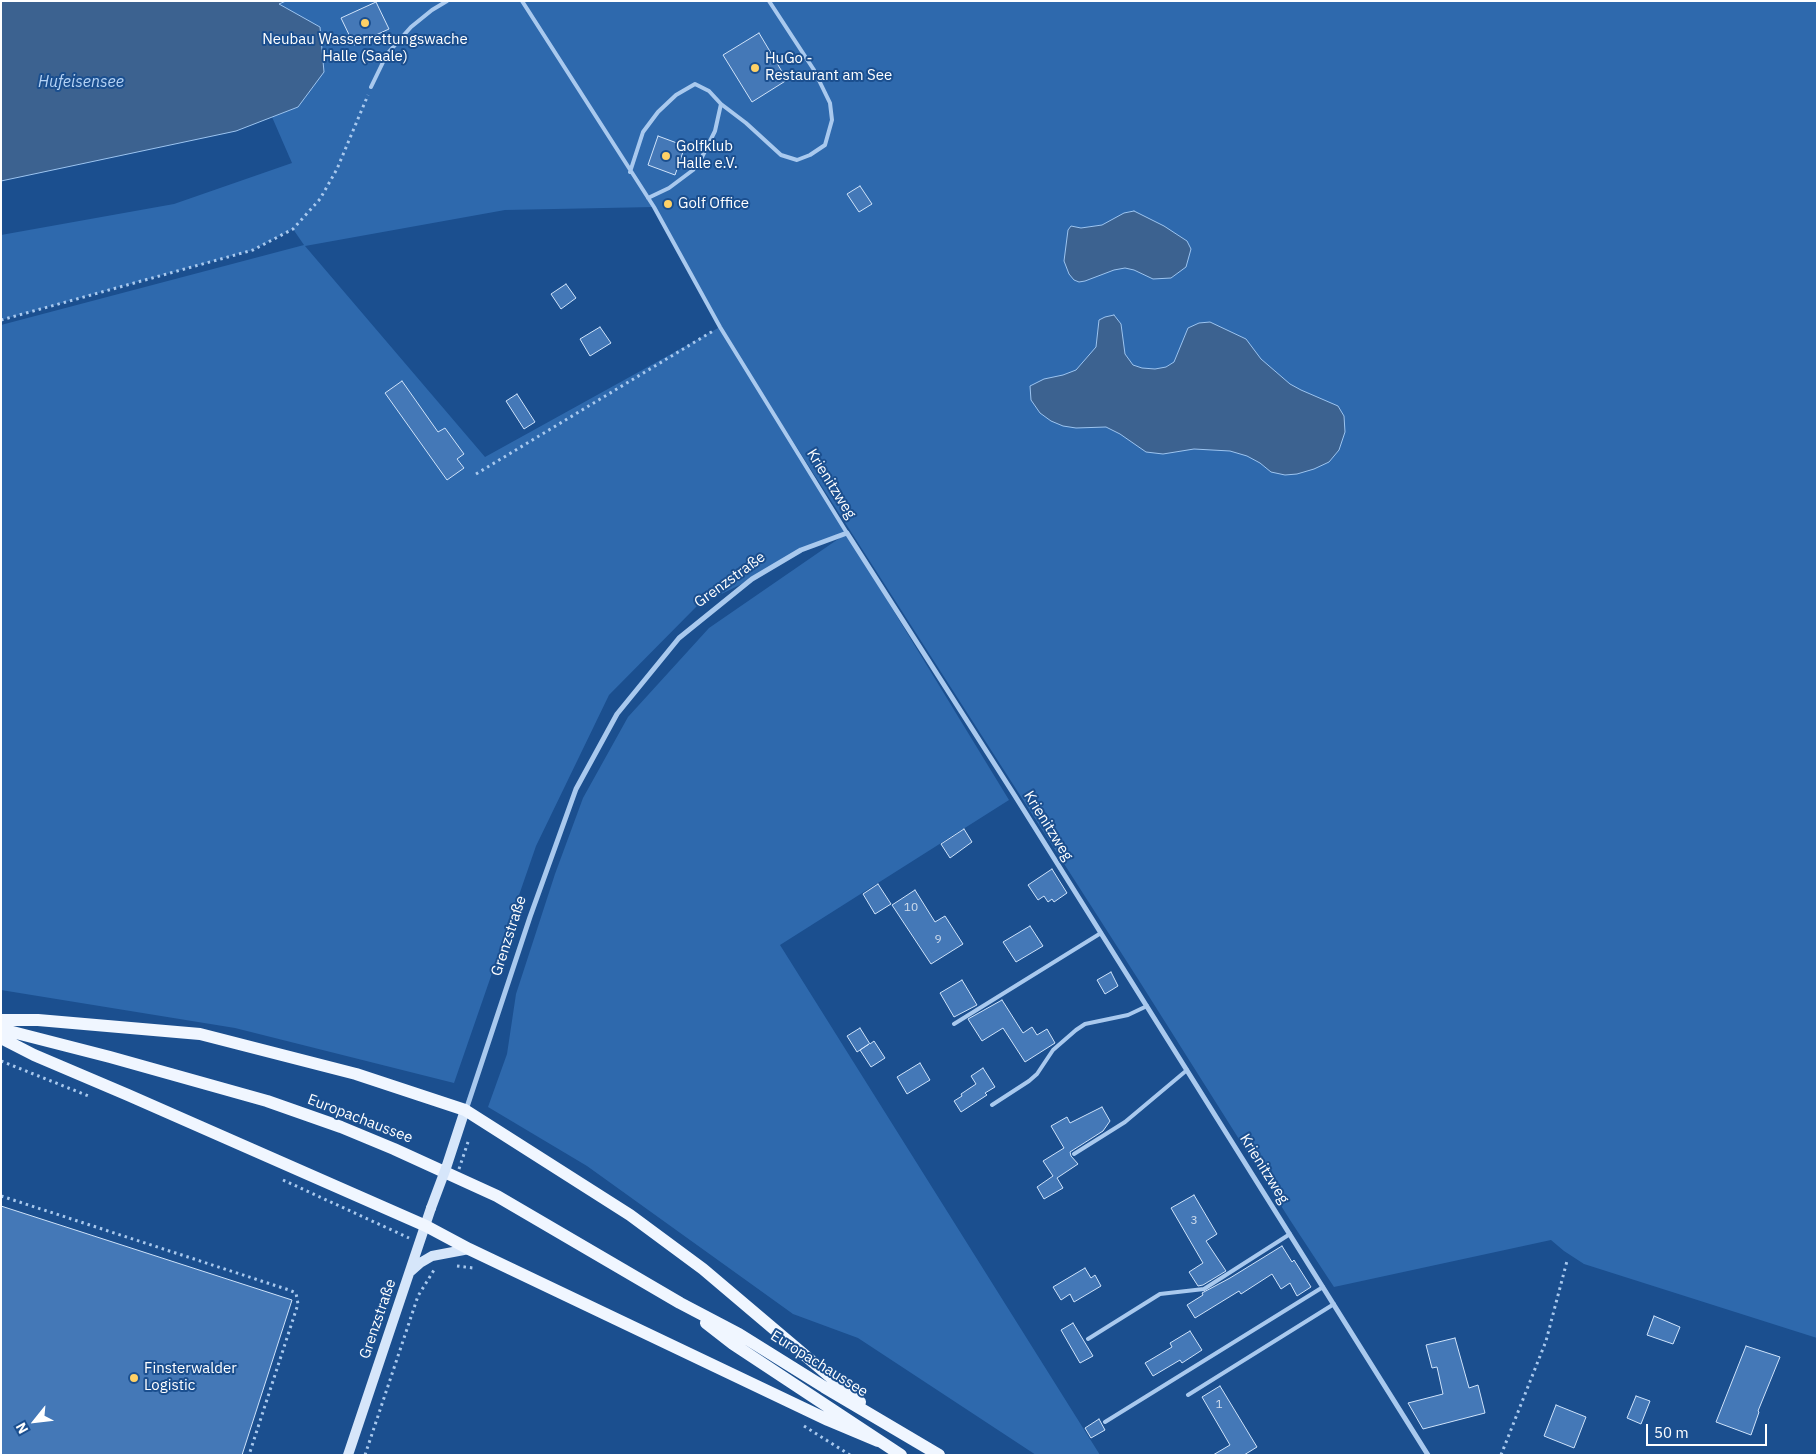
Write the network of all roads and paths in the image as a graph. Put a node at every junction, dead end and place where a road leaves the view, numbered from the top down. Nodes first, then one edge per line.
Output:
1 (447, 1) edge
2 (522, 1) edge
3 (769, 1) edge
4 (371, 88) joint
5 (721, 104) junction
6 (630, 172) junction
7 (648, 198) junction
8 (1, 320) edge
9 (720, 327) junction
10 (476, 474) dead end
11 (847, 533) junction
12 (1101, 933) junction
13 (1147, 1006) junction
14 (1, 1020) edge
15 (954, 1024) dead end
16 (1, 1029) edge
17 (1, 1038) edge
18 (1, 1061) edge
19 (1187, 1070) junction
20 (94, 1098) dead end
21 (992, 1105) dead end
22 (465, 1110) junction
23 (1074, 1154) dead end
24 (279, 1179) dead end
25 (1, 1196) edge
26 (426, 1226) junction
27 (1290, 1234) junction
28 (420, 1243) junction
29 (469, 1249) junction
30 (1568, 1261) dead end
31 (434, 1270) dead end
32 (410, 1271) junction
33 (1323, 1287) junction
34 (680, 1303) junction
35 (1334, 1304) junction
36 (1088, 1339) dead end
37 (1188, 1395) dead end
38 (882, 1422) junction
39 (1105, 1422) dead end
40 (878, 1441) junction
41 (249, 1455) edge
42 (348, 1455) edge
43 (365, 1455) edge
44 (901, 1455) edge
45 (939, 1455) edge
46 (1428, 1455) edge
47 (1501, 1455) edge

1 - 4 lane
2 - 6 lane, Krienitzweg
3 - 5 lane
4 - 8 path
5 - 6 lane
5 - 7 lane
6 - 7 lane, Krienitzweg
7 - 9 lane, Krienitzweg
9 - 10 path
9 - 11 lane, Krienitzweg
11 - 12 street, Krienitzweg
11 - 22 street, Grenzstraße
12 - 13 street, Krienitzweg
12 - 15 lane
13 - 19 street, Krienitzweg
13 - 21 lane
14 - 22 main road
16 - 34 main road, Europachaussee
17 - 26 main road
18 - 20 path
19 - 23 lane
19 - 27 street, Krienitzweg
22 - 26 street, Grenzstraße, bridge
22 - 38 main road
24 - 28 path
25 - 41 path
26 - 28 street, Grenzstraße
26 - 29 main road
27 - 33 street, Krienitzweg
27 - 36 lane
28 - 32 street, Grenzstraße
29 - 32 street
29 - 40 main road
30 - 47 path
31 - 43 path
32 - 42 street, Grenzstraße
33 - 35 street, Krienitzweg
33 - 39 lane
34 - 38 main road, Europachaussee
34 - 40 main road, Europachaussee
35 - 37 lane
35 - 46 street, Krienitzweg
38 - 45 main road, Europachaussee
40 - 44 main road, Europachaussee

